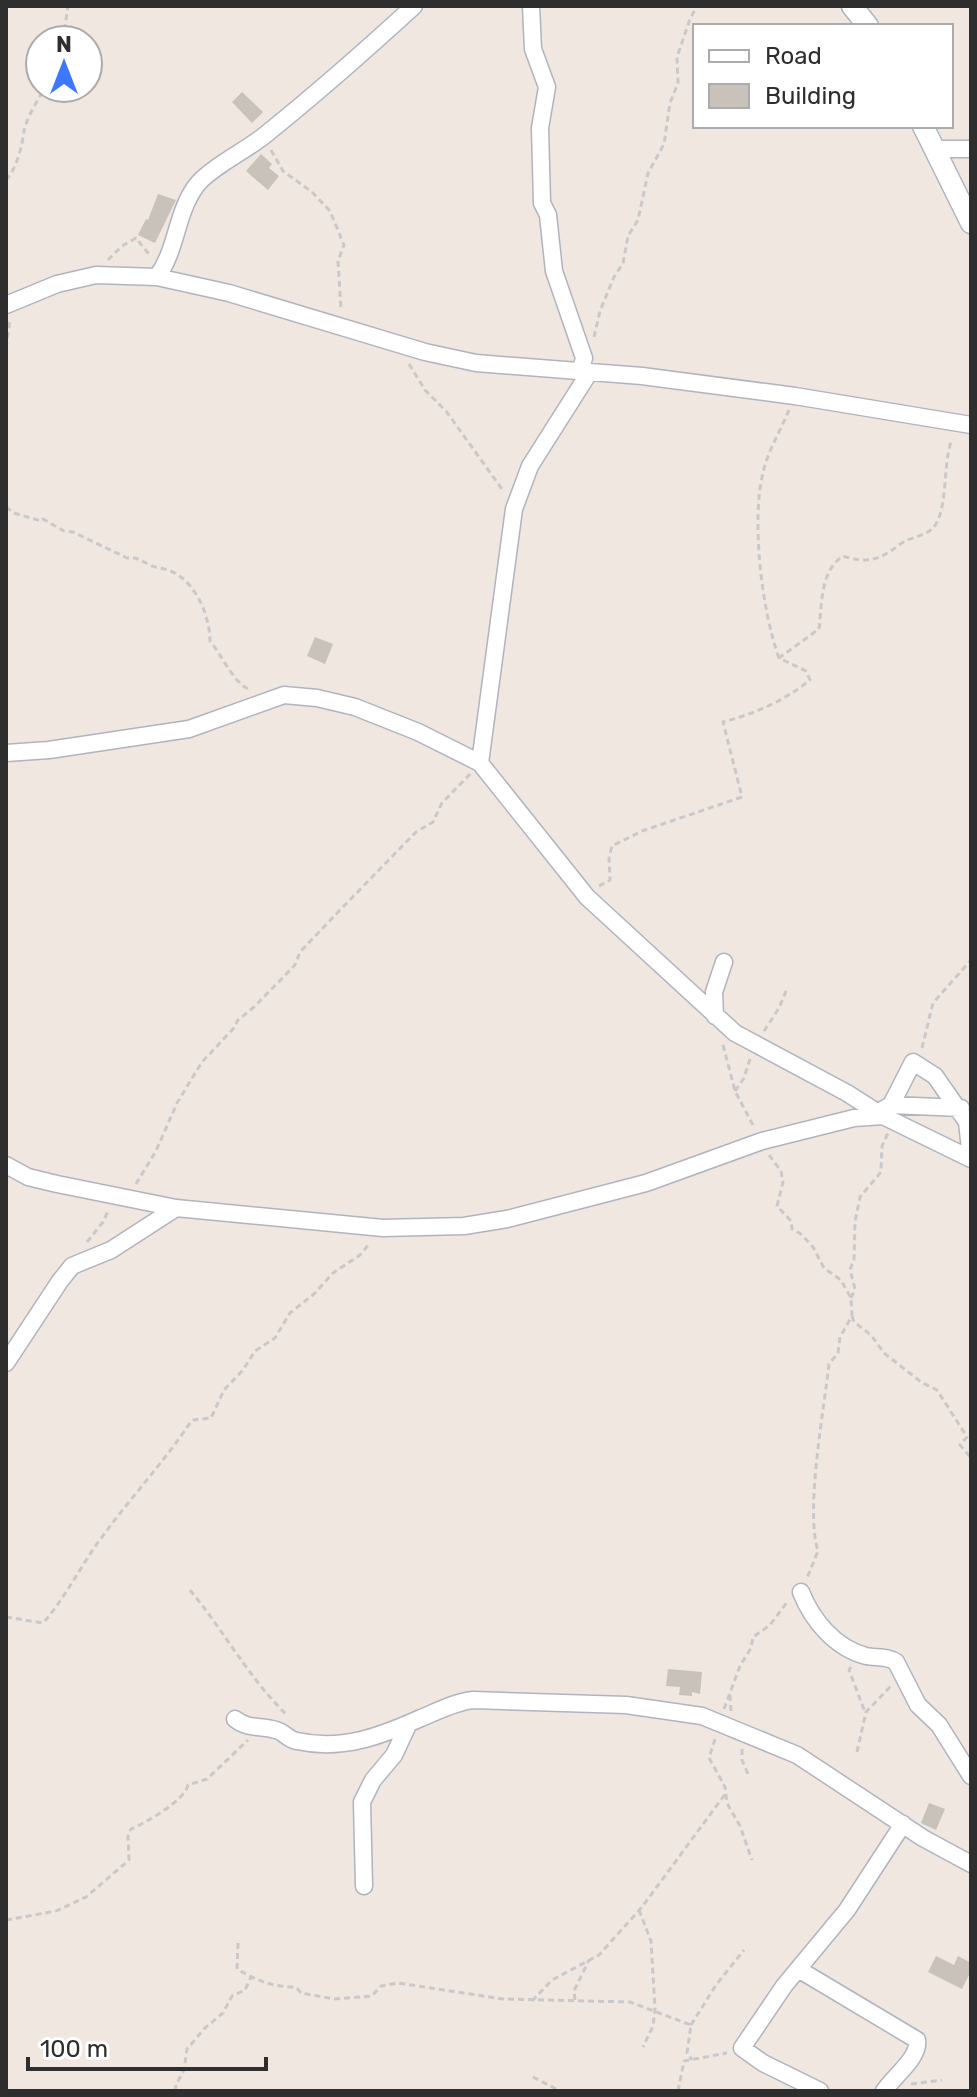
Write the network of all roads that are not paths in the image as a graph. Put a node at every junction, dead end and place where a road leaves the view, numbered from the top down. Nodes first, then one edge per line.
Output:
1 (414, 6) edge
2 (531, 6) edge
3 (852, 6) edge
4 (866, 24) edge
5 (924, 128) edge
6 (934, 149) junction
7 (971, 149) edge
8 (971, 223) edge
9 (162, 271) junction
10 (9, 304) edge
11 (584, 368) junction
12 (965, 424) edge
13 (6, 753) edge
14 (480, 763) junction
15 (724, 962) dead end
16 (715, 1016) junction
17 (964, 1108) edge
18 (886, 1114) junction
19 (971, 1159) edge
20 (6, 1165) edge
21 (176, 1208) junction
22 (6, 1363) edge
23 (801, 1592) road end
24 (235, 1719) dead end
25 (408, 1725) junction
26 (971, 1776) edge
27 (903, 1824) junction
28 (971, 1864) edge
29 (364, 1886) dead end
30 (798, 1969) junction
31 (820, 2091) edge
32 (884, 2091) edge

1 - 9 street
2 - 11 street
3 - 4 street
5 - 6 street
6 - 7 street
6 - 8 street
9 - 10 street
9 - 11 street
11 - 12 street
11 - 14 street
13 - 14 street
14 - 16 street
15 - 16 street
16 - 18 street
17 - 18 street
17 - 18 street
17 - 19 street
18 - 19 street
18 - 21 street
20 - 21 street
21 - 22 street
23 - 26 street
24 - 25 street
25 - 27 street
25 - 29 street
27 - 28 street
27 - 30 street
30 - 31 street
30 - 32 street

